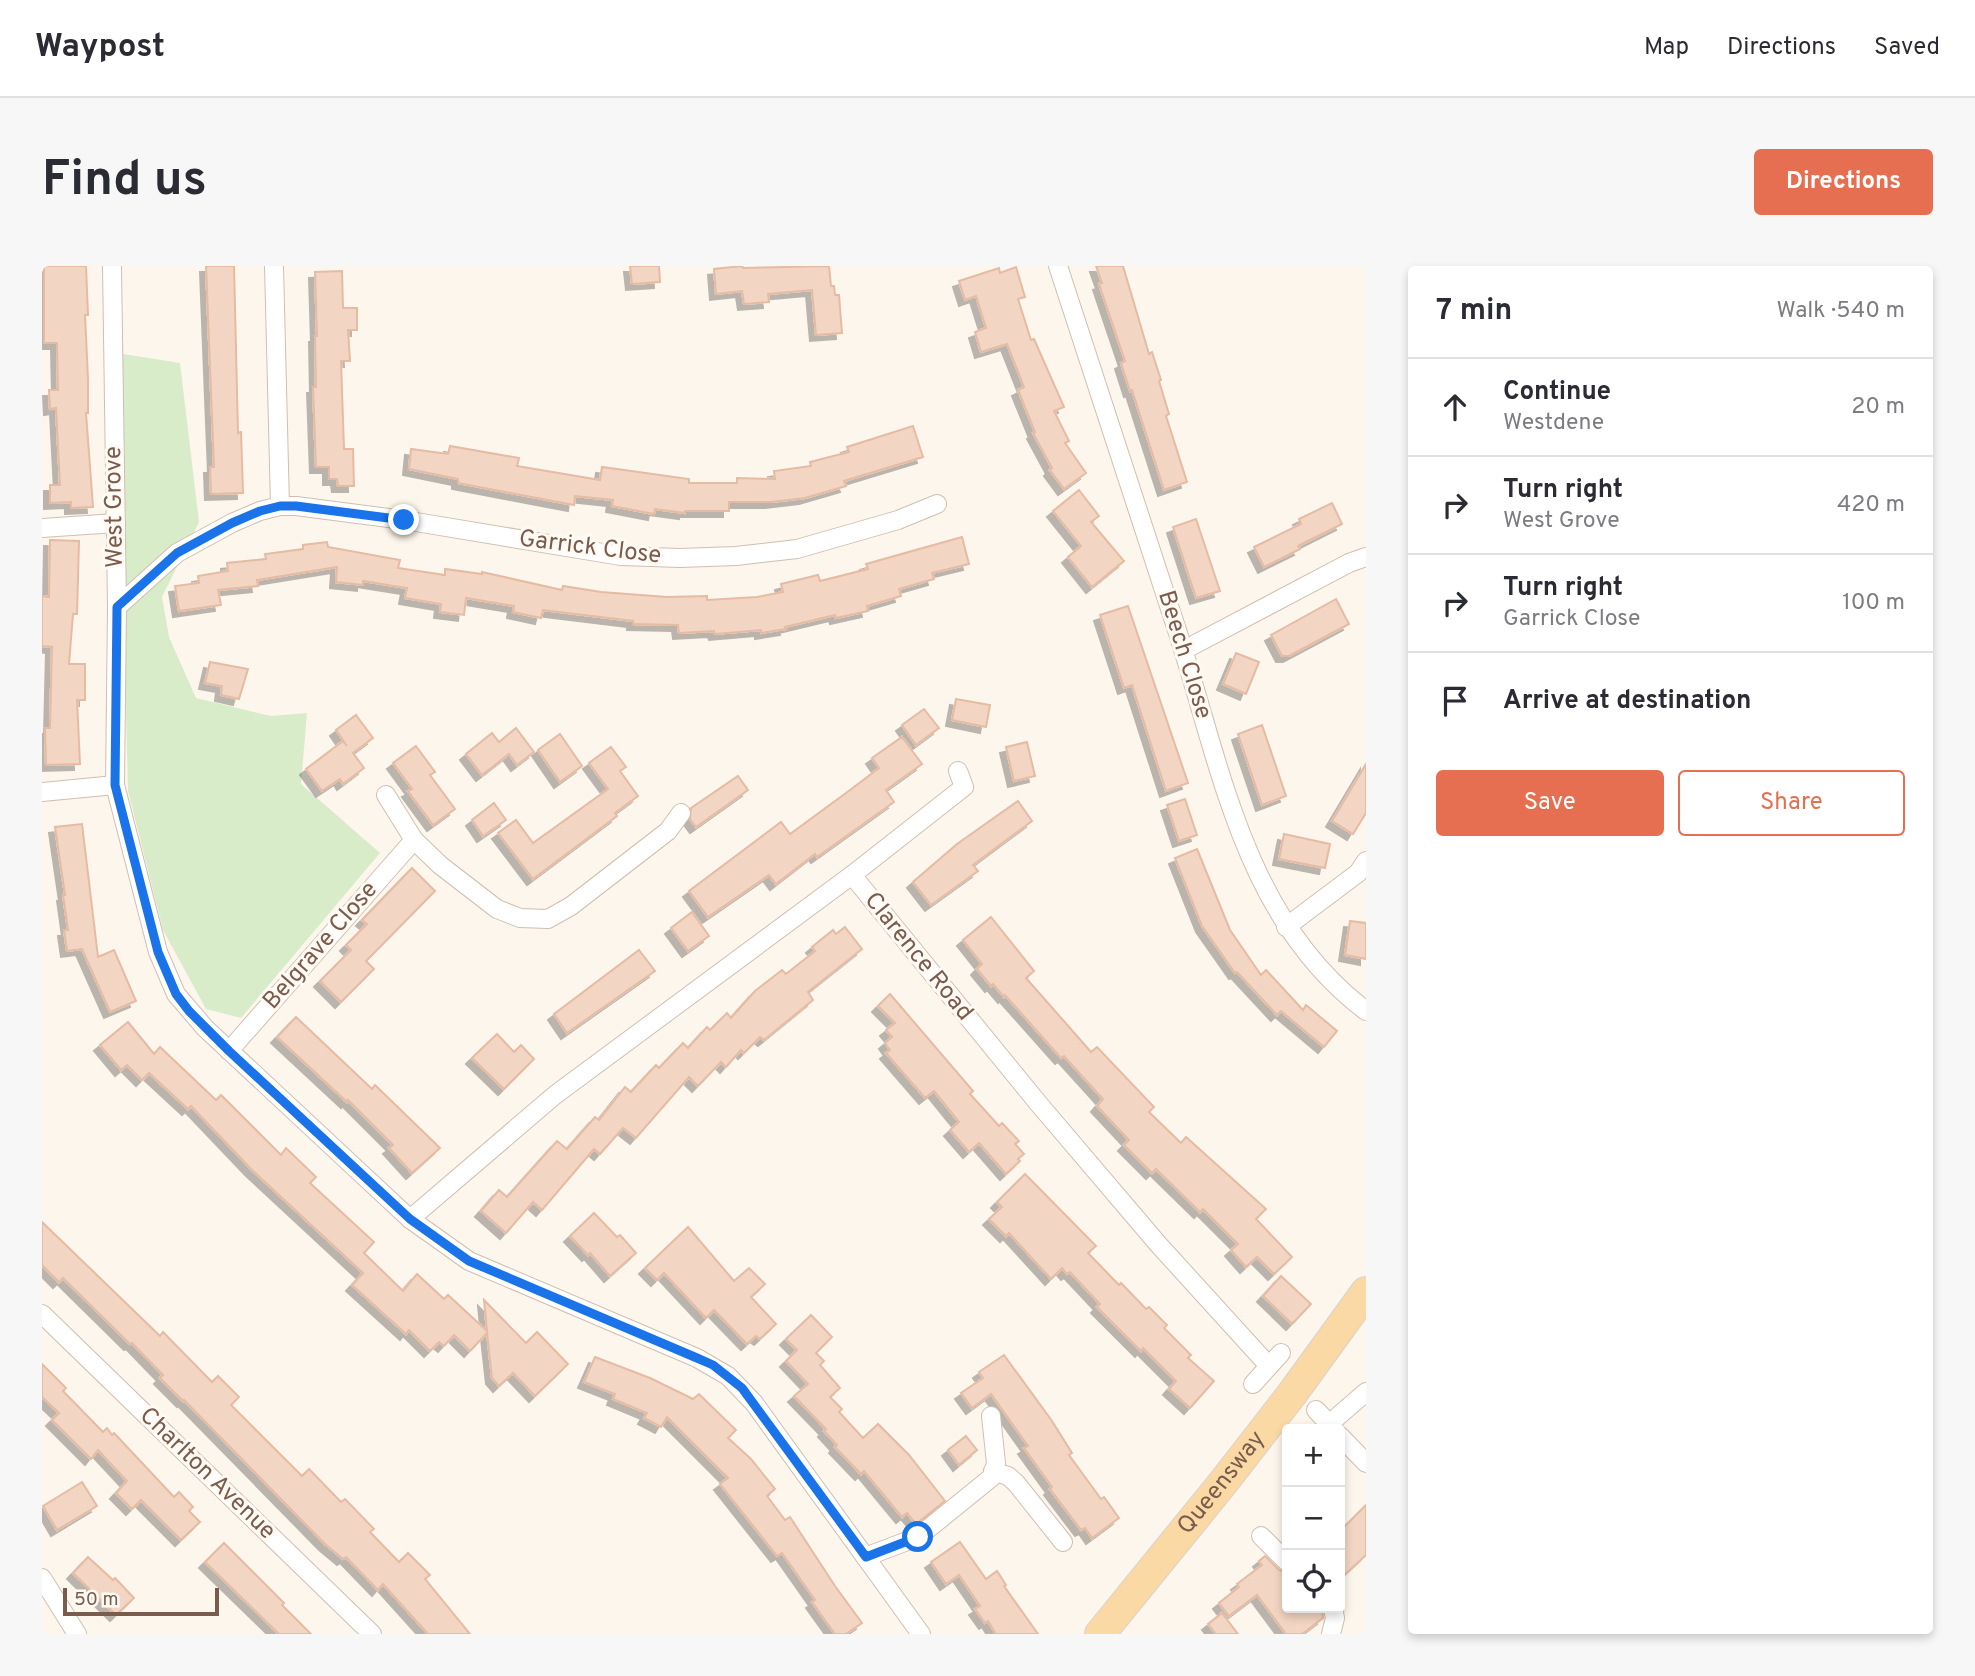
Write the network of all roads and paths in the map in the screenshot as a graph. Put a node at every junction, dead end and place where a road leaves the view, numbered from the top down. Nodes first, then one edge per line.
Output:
1 (112, 266) edge
2 (274, 266) edge
3 (1059, 266) edge
4 (937, 504) dead end
5 (280, 506) junction
6 (116, 523) junction
7 (42, 528) edge
8 (1366, 557) edge
9 (117, 607) junction
10 (1184, 650) junction
11 (958, 771) dead end
12 (115, 785) junction
13 (42, 792) edge
14 (386, 795) dead end
15 (681, 813) dead end
16 (414, 840) junction
17 (1366, 861) edge
18 (852, 875) junction
19 (1286, 927) junction
20 (1366, 1011) edge
21 (229, 1051) junction
22 (410, 1219) junction
23 (1366, 1292) edge
24 (42, 1314) edge
25 (1253, 1384) dead end
26 (1366, 1392) edge
27 (1316, 1410) dead end
28 (991, 1416) dead end
29 (1329, 1424) edge
30 (1339, 1424) edge
31 (1345, 1442) edge
32 (1366, 1464) edge
33 (993, 1471) junction
34 (1261, 1536) dead end
35 (1063, 1542) dead end
36 (866, 1557) junction
37 (1282, 1557) edge
38 (42, 1578) edge
39 (1125, 1602) junction
40 (1334, 1613) edge
41 (77, 1634) edge
42 (372, 1634) edge
43 (921, 1634) edge
44 (1086, 1634) edge
45 (1100, 1634) edge
46 (1331, 1634) edge

1 - 6 street, West Grove
2 - 5 street
3 - 10 street, Beech Close
4 - 5 street, Garrick Close
5 - 9 street, Garrick Close
6 - 7 street
6 - 9 street, West Grove
8 - 10 street
9 - 12 street, West Grove
10 - 19 street, Beech Close
11 - 18 street
12 - 13 street
12 - 21 street, West Grove
14 - 16 street
15 - 16 street
16 - 21 street, Belgrave Close
17 - 19 street
18 - 22 street, Clarence Road
18 - 25 street, Clarence Road
19 - 20 street, Beech Close
21 - 22 street, West Grove
22 - 36 street, West Grove
23 - 39 main road, Queensway
24 - 42 street, Charlton Avenue
26 - 30 street
27 - 29 street
28 - 33 street
31 - 32 street
33 - 35 street
33 - 36 street
34 - 37 street
36 - 43 street, West Grove
38 - 41 street
39 - 44 main road, Queensway
39 - 45 main road, Queensway
40 - 46 street

